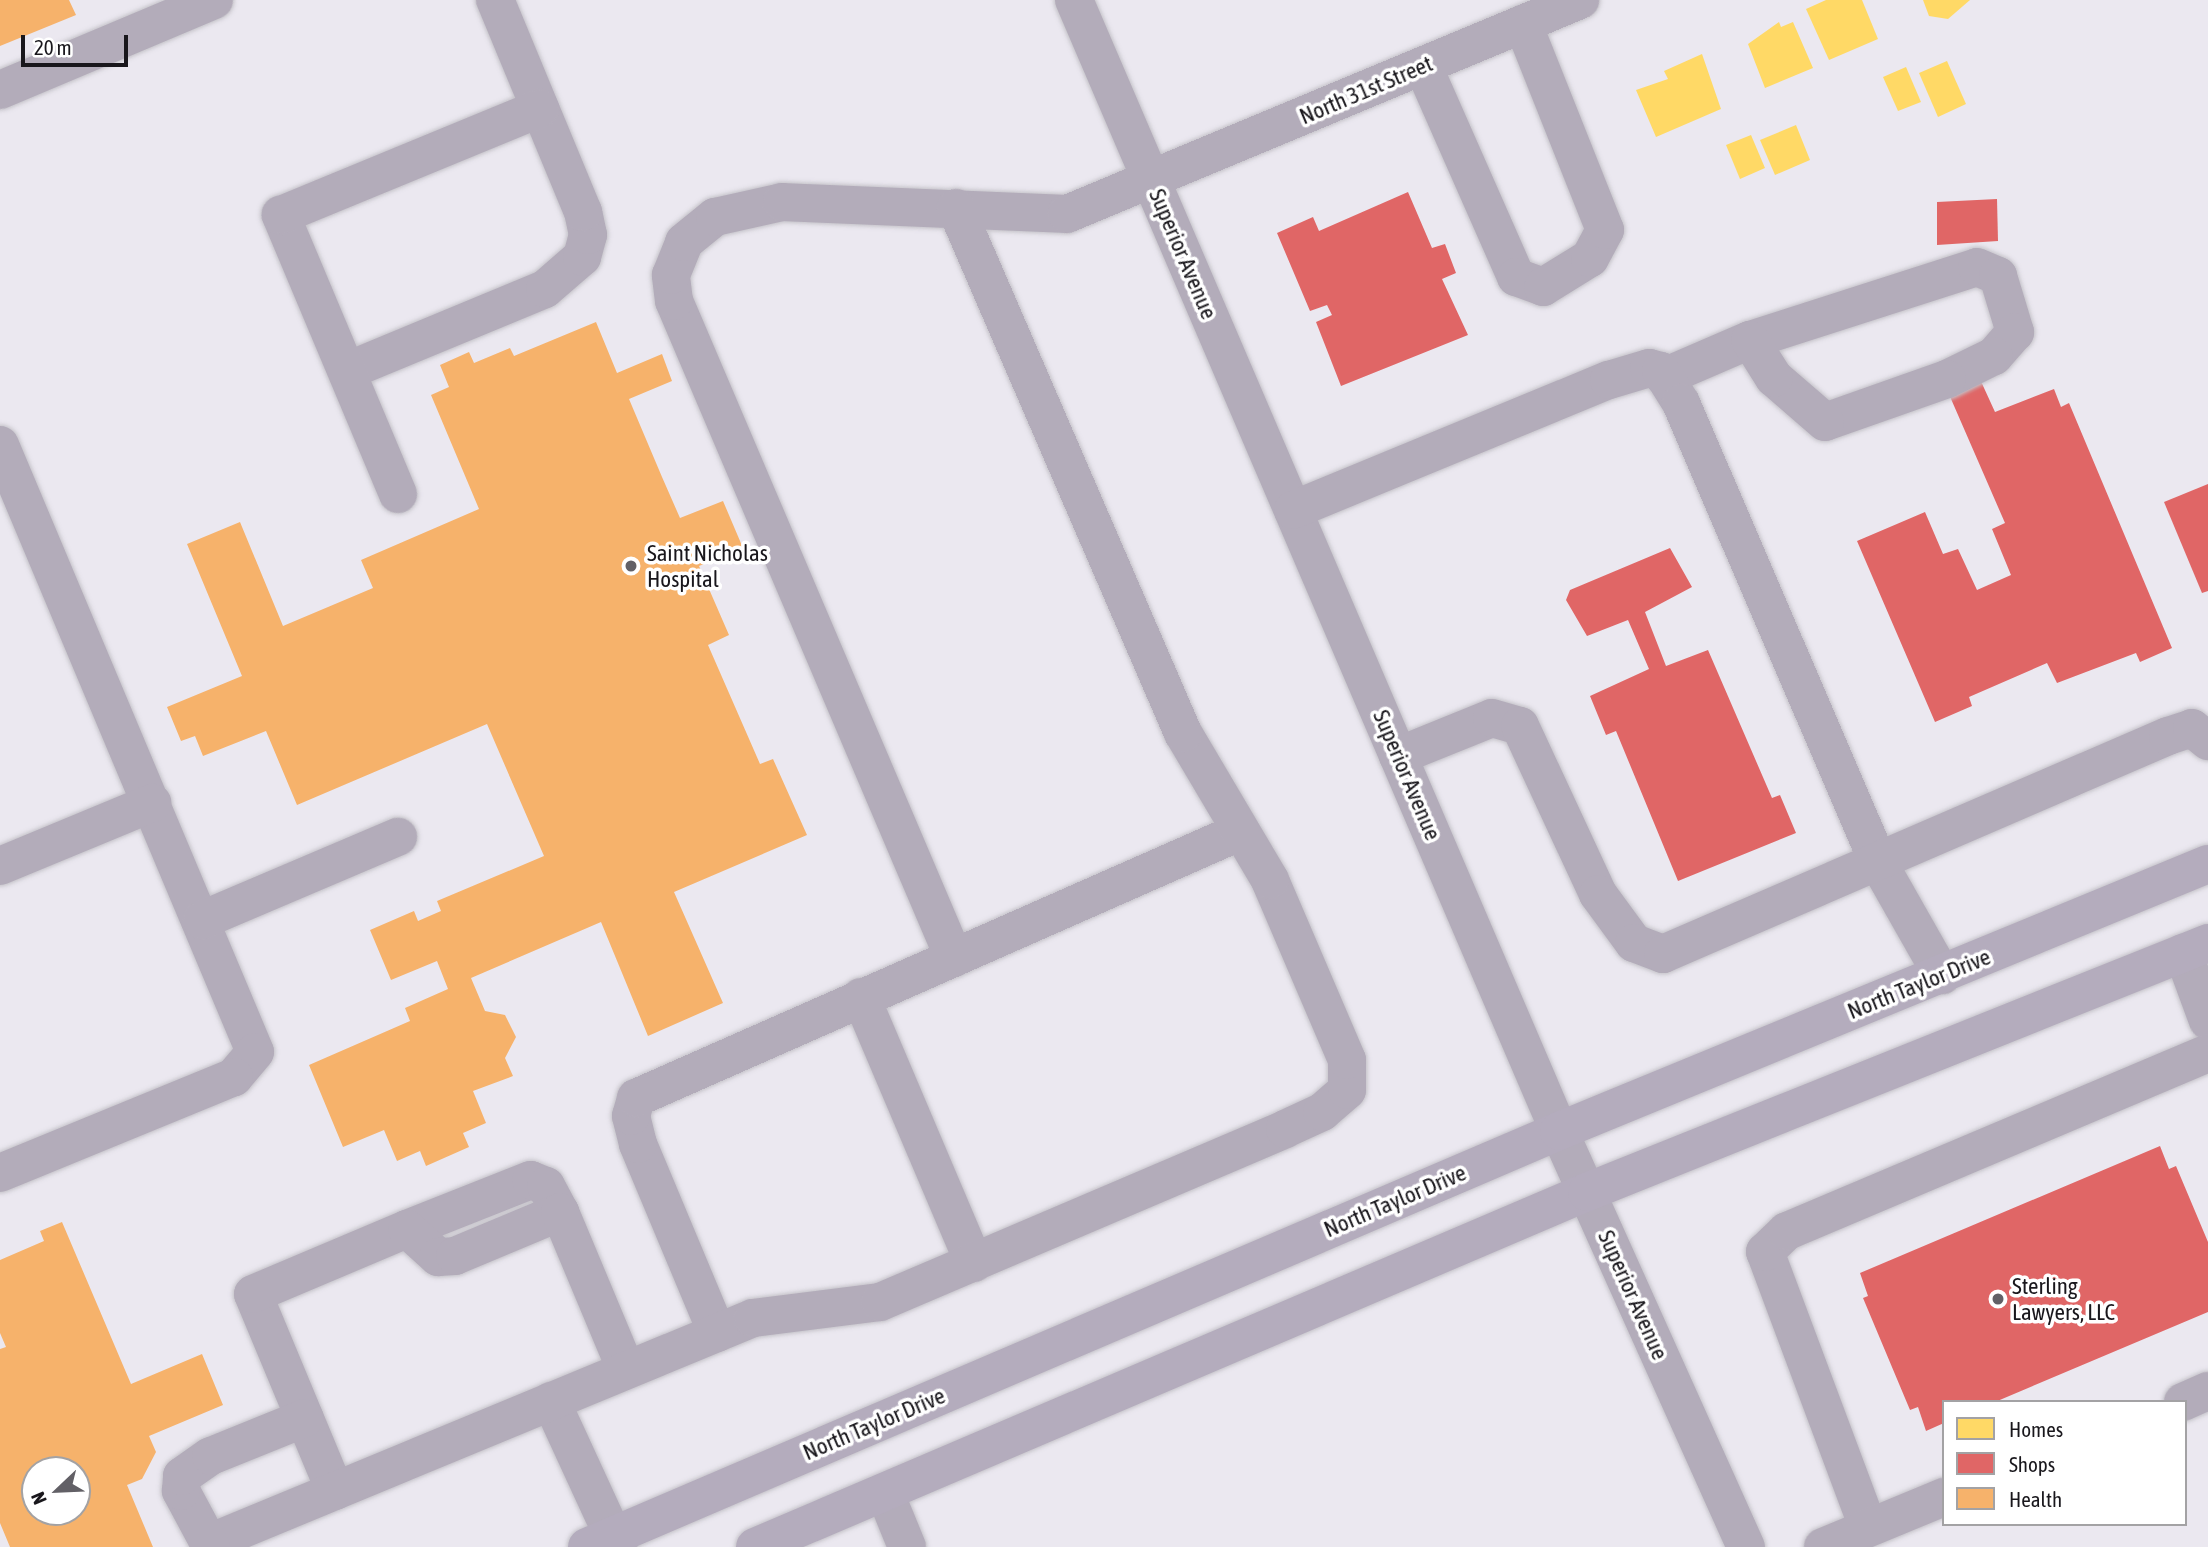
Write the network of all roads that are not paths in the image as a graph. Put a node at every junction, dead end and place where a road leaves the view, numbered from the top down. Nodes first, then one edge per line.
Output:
1 (214, 0) edge
2 (495, 0) edge
3 (1074, 0) edge
4 (1580, 0) edge
5 (1523, 24) junction
6 (1423, 66) junction
7 (0, 90) edge
8 (540, 108) junction
9 (1152, 181) junction
10 (956, 208) junction
11 (1750, 340) junction
12 (347, 371) junction
13 (1664, 377) junction
14 (0, 446) edge
15 (398, 494) dead end
16 (1293, 510) junction
17 (2208, 741) edge
18 (1398, 756) junction
19 (152, 803) junction
20 (1240, 832) junction
21 (398, 837) dead end
22 (1879, 864) junction
23 (2208, 864) edge
24 (0, 866) edge
25 (202, 920) junction
26 (2196, 948) edge
27 (954, 958) junction
28 (1942, 975) junction
29 (862, 997) junction
30 (2208, 1021) edge
31 (2208, 1053) edge
32 (1559, 1131) junction
33 (3, 1164) edge
34 (1587, 1192) junction
35 (974, 1262) junction
36 (717, 1333) junction
37 (625, 1370) junction
38 (2208, 1391) edge
39 (2187, 1400) edge
40 (551, 1401) junction
41 (305, 1418) junction
42 (335, 1491) junction
43 (885, 1493) junction
44 (1942, 1498) edge
45 (1868, 1527) junction
46 (606, 1543) edge
47 (210, 1545) edge
48 (755, 1547) edge
49 (907, 1547) edge
50 (1746, 1547) edge
51 (1823, 1547) edge

1 - 7 street
2 - 8 street
3 - 9 street, Superior Avenue
4 - 5 street, North 31st Street
5 - 6 street, North 31st Street
5 - 6 street
6 - 9 street, North 31st Street
8 - 12 street
8 - 12 street
9 - 10 street, North 31st Street
9 - 16 street, Superior Avenue
10 - 20 street
10 - 27 street, North 31st Street
11 - 11 street
11 - 13 street
12 - 15 street
13 - 16 street
13 - 22 street
14 - 19 street
16 - 18 street, Superior Avenue
17 - 22 street
18 - 22 street
18 - 32 street, Superior Avenue
19 - 24 street
19 - 25 street
20 - 27 street
20 - 35 street
21 - 25 street
22 - 28 street
23 - 28 main road, North Taylor Drive
25 - 33 street
26 - 30 street
26 - 34 main road
27 - 29 street
28 - 32 main road, North Taylor Drive
29 - 35 street
29 - 36 street
31 - 45 street
32 - 34 street, Superior Avenue
32 - 46 main road, North Taylor Drive
34 - 43 main road
34 - 50 street, Superior Avenue
35 - 36 street
36 - 37 street
37 - 40 street
37 - 41 street
38 - 39 street
40 - 42 street
40 - 46 street
41 - 42 street
41 - 47 street
42 - 47 street
43 - 48 main road
43 - 49 street
44 - 45 street
45 - 51 street

